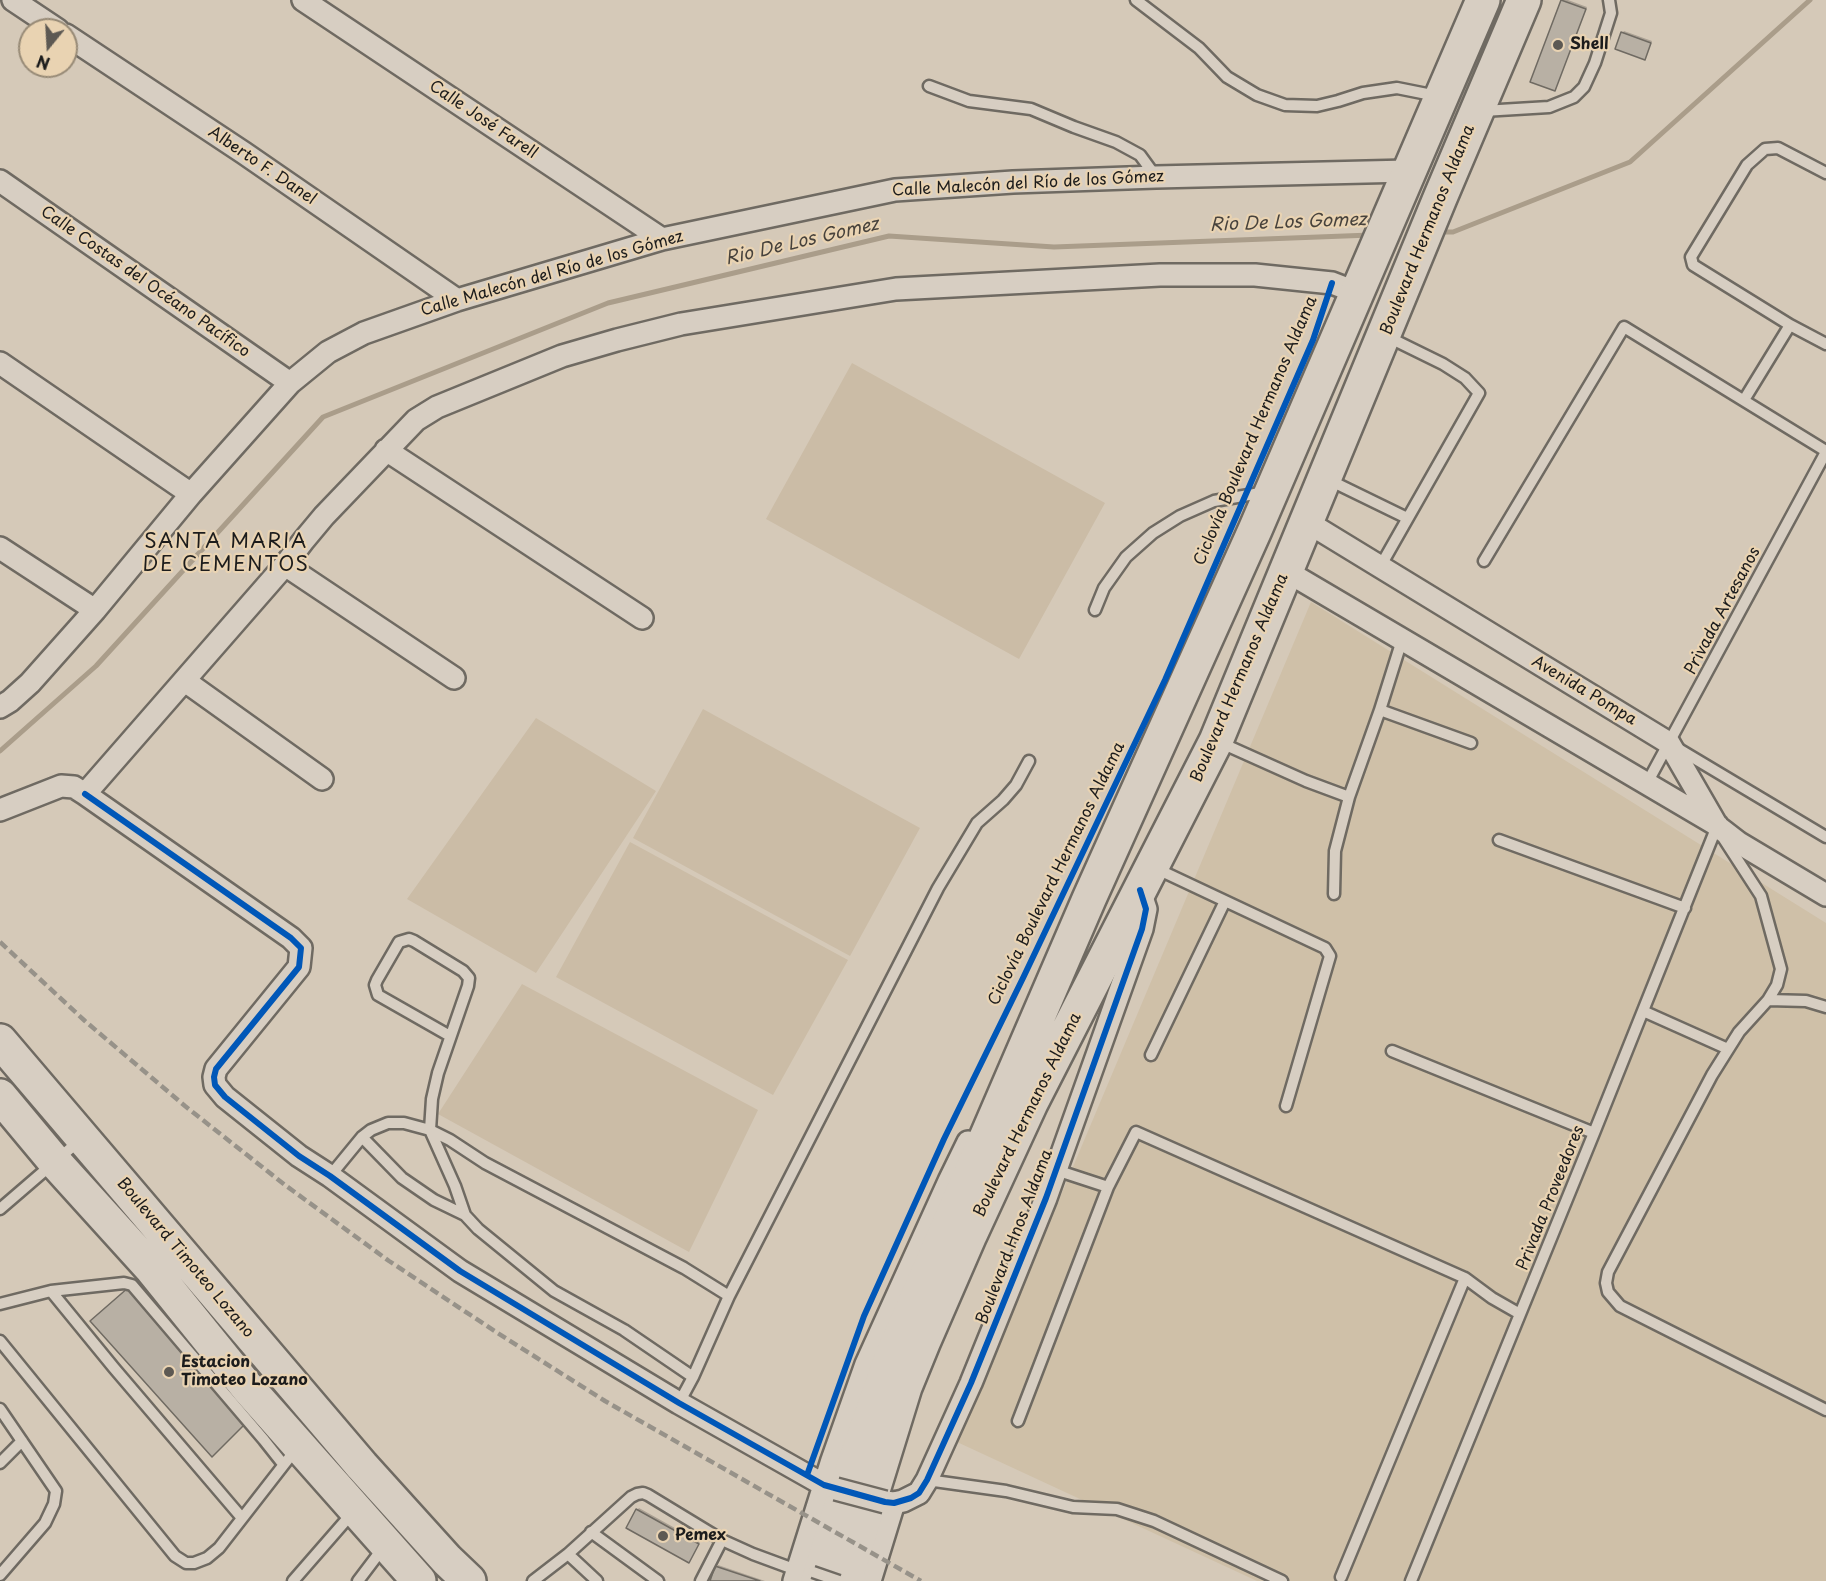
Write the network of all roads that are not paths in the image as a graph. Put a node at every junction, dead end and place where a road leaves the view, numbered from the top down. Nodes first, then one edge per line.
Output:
1 (13, 0) edge
2 (303, 0) edge
3 (1136, 0) edge
4 (1483, 0) edge
5 (1524, 0) edge
6 (1609, 0) edge
7 (40, 18) edge
8 (78, 43) edge
9 (929, 86) dead end
10 (1440, 97) junction
11 (1477, 111) junction
12 (1826, 173) edge
13 (1156, 177) junction
14 (1404, 180) junction
15 (0, 181) edge
16 (662, 239) junction
17 (1361, 284) junction
18 (457, 300) junction
19 (1790, 325) junction
20 (1384, 335) junction
21 (1826, 344) edge
22 (0, 363) edge
23 (290, 383) junction
24 (1744, 400) junction
25 (386, 450) junction
26 (1826, 452) edge
27 (1325, 478) junction
28 (1272, 491) junction
29 (191, 494) junction
30 (1407, 518) junction
31 (1255, 530) junction
32 (1296, 547) junction
33 (0, 548) edge
34 (1484, 561) dead end
35 (285, 565) junction
36 (1380, 567) junction
37 (95, 610) junction
38 (1095, 610) dead end
39 (642, 618) dead end
40 (1402, 640) junction
41 (454, 678) dead end
42 (185, 681) junction
43 (0, 707) edge
44 (1380, 710) junction
45 (1216, 741) junction
46 (1470, 743) dead end
47 (1669, 743) junction
48 (1029, 761) dead end
49 (322, 779) dead end
50 (1646, 785) junction
51 (85, 794) junction
52 (1349, 797) junction
53 (0, 810) edge
54 (1717, 825) junction
55 (1826, 837) edge
56 (1499, 840) dead end
57 (1146, 879) junction
58 (1334, 894) dead end
59 (1826, 895) edge
60 (1225, 901) junction
61 (1684, 908) junction
62 (1768, 1000) junction
63 (1826, 1007) edge
64 (1643, 1011) junction
65 (450, 1036) junction
66 (0, 1041) edge
67 (1728, 1049) junction
68 (1392, 1052) dead end
69 (1151, 1055) dead end
70 (1019, 1059) junction
71 (0, 1096) edge
72 (1286, 1106) dead end
73 (430, 1130) junction
74 (1594, 1132) junction
75 (83, 1137) junction
76 (362, 1137) junction
77 (56, 1162) junction
78 (1056, 1170) junction
79 (330, 1176) junction
80 (1108, 1186) junction
81 (0, 1209) edge
82 (465, 1215) junction
83 (1465, 1278) junction
84 (51, 1291) junction
85 (729, 1296) junction
86 (0, 1304) edge
87 (1520, 1314) junction
88 (0, 1341) edge
89 (693, 1377) junction
90 (679, 1403) junction
91 (0, 1409) edge
92 (1826, 1410) edge
93 (1018, 1421) dead end
94 (306, 1439) junction
95 (22, 1441) junction
96 (0, 1463) edge
97 (927, 1480) junction
98 (830, 1487) junction
99 (889, 1503) junction
100 (355, 1510) junction
101 (242, 1518) junction
102 (591, 1532) junction
103 (722, 1540) junction
104 (385, 1545) junction
105 (568, 1554) junction
106 (852, 1571) edge
107 (0, 1575) edge
108 (805, 1576) edge
109 (1341, 1576) dead end
110 (293, 1581) edge
111 (358, 1581) edge
112 (419, 1581) edge
113 (470, 1581) edge
114 (533, 1581) edge
115 (597, 1581) edge
116 (658, 1581) edge
117 (701, 1581) edge
118 (839, 1581) edge
119 (870, 1581) edge
120 (1282, 1581) edge
121 (1411, 1581) edge

1 - 7 street
2 - 16 street, Calle José Farell
3 - 10 lane
4 - 10 main road, Boulevard Hermanos Aldama
5 - 11 main road, Boulevard Hermanos Aldama
6 - 11 lane
8 - 18 street, Alberto F. Danel
9 - 13 lane
10 - 14 main road, Boulevard Hermanos Aldama
11 - 20 main road, Boulevard Hermanos Aldama
12 - 19 lane
13 - 14 street, Calle Malecón del Río de los Gómez
13 - 16 street, Calle Malecón del Río de los Gómez
14 - 17 main road, Boulevard Hermanos Aldama
15 - 23 street, Calle Costas del Océano Pacífico
16 - 18 street, Calle Malecón del Río de los Gómez
17 - 25 street
17 - 28 main road, Boulevard Hermanos Aldama
18 - 23 street, Calle Malecón del Río de los Gómez
19 - 21 lane
19 - 24 lane
20 - 27 main road, Boulevard Hermanos Aldama
20 - 30 lane
22 - 29 street
23 - 29 street, Calle Malecón del Río de los Gómez
24 - 26 lane
24 - 34 lane
25 - 35 street
25 - 39 street
26 - 47 lane, Privada Artesanos
27 - 30 lane
27 - 32 main road, Boulevard Hermanos Aldama
28 - 31 main road, Boulevard Hermanos Aldama
28 - 38 lane
29 - 37 street, Calle Malecón del Río de los Gómez
30 - 36 lane
31 - 32 main road
31 - 70 main road, Boulevard Hermanos Aldama
32 - 36 street, Avenida Pompa
32 - 40 street
32 - 45 main road, Boulevard Hermanos Aldama
33 - 37 street
35 - 41 street
35 - 42 street
36 - 47 street, Avenida Pompa
37 - 43 street, Calle Malecón del Río de los Gómez
40 - 44 lane
40 - 50 street
42 - 49 street
42 - 51 street
44 - 46 lane
44 - 52 lane
45 - 52 lane
45 - 57 main road, Boulevard Hermanos Aldama
47 - 50 lane, Privada Artesanos
47 - 54 street, Avenida Pompa
47 - 55 lane
48 - 85 lane
50 - 54 street
51 - 53 street
51 - 79 street
52 - 58 lane
54 - 59 street, Avenida Pompa
54 - 61 lane, Privada Proveedores
54 - 62 lane
56 - 61 lane
57 - 60 lane
57 - 78 street, Boulevard Hnos Aldama
57 - 106 main road, Boulevard Hermanos Aldama
60 - 69 lane
60 - 72 lane
61 - 64 lane, Privada Proveedores
62 - 63 lane
62 - 67 lane
64 - 67 lane
64 - 74 lane, Privada Proveedores
65 - 65 lane
65 - 73 lane
66 - 75 main road, Boulevard Timoteo Lozano
67 - 92 lane
68 - 74 lane
70 - 98 street
70 - 108 main road, Boulevard Hermanos Aldama
71 - 77 main road, Boulevard Timoteo Lozano
73 - 76 lane
73 - 82 lane
73 - 85 lane
74 - 87 lane, Privada Proveedores
75 - 77 lane
75 - 94 main road, Boulevard Timoteo Lozano
76 - 79 lane
76 - 82 lane
77 - 81 lane
77 - 94 main road, Boulevard Timoteo Lozano
78 - 80 lane
78 - 97 street, Boulevard Hnos Aldama
79 - 90 street
80 - 83 lane
80 - 93 lane
82 - 89 lane
83 - 87 lane
83 - 109 lane
84 - 86 lane
84 - 94 lane
84 - 101 lane
85 - 89 lane
87 - 121 lane, Privada Proveedores
88 - 101 lane
89 - 90 lane
90 - 98 street
91 - 95 lane
94 - 100 main road, Boulevard Timoteo Lozano
94 - 101 lane
94 - 113 main road, Boulevard Timoteo Lozano
95 - 96 lane
95 - 107 lane
97 - 99 street, Boulevard Hnos Aldama
97 - 120 lane
98 - 99 street, bridge
98 - 108 street
99 - 119 street
100 - 104 main road, Boulevard Timoteo Lozano
100 - 110 lane
102 - 103 lane
102 - 105 lane
102 - 116 lane
103 - 108 lane
103 - 117 lane
104 - 111 lane
104 - 112 main road, Boulevard Timoteo Lozano
105 - 114 lane
105 - 115 lane
108 - 118 lane, bridge

